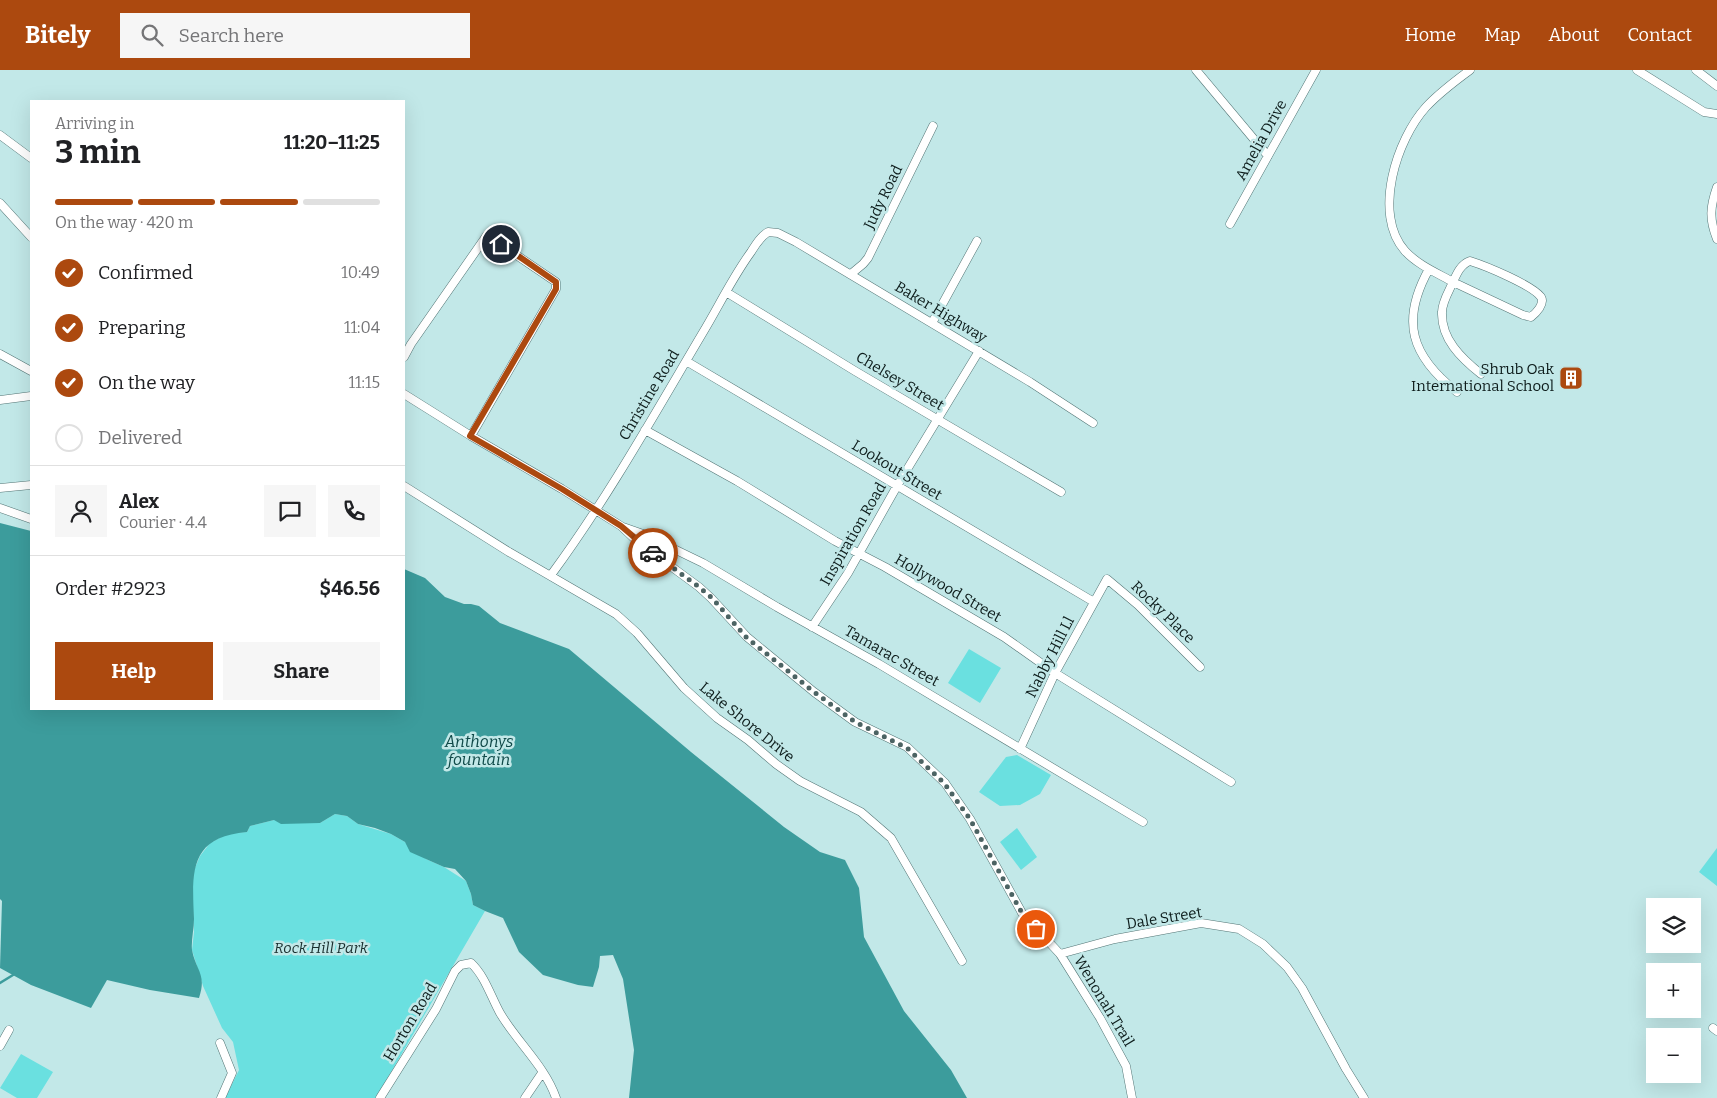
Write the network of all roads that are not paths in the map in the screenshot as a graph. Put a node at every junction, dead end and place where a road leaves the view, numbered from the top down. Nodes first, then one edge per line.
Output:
1 (1196, 70) edge
2 (1316, 70) edge
3 (1470, 70) edge
4 (1637, 70) edge
5 (1696, 70) edge
6 (1717, 86) edge
7 (1717, 114) edge
8 (933, 126) dead end
9 (0, 135) edge
10 (1268, 156) junction
11 (30, 157) edge
12 (1717, 187) edge
13 (0, 203) edge
14 (1230, 224) dead end
15 (771, 231) joint
16 (30, 236) edge
17 (1717, 239) edge
18 (977, 241) dead end
19 (1429, 269) junction
20 (851, 274) junction
21 (1453, 282) junction
22 (726, 292) junction
23 (932, 323) junction
24 (979, 352) junction
25 (0, 354) edge
26 (405, 355) edge
27 (686, 360) junction
28 (30, 370) edge
29 (1480, 374) dead end
30 (1457, 392) dead end
31 (405, 395) edge
32 (30, 396) edge
33 (0, 400) edge
34 (938, 420) junction
35 (1093, 423) dead end
36 (645, 430) junction
37 (470, 436) junction
38 (30, 485) edge
39 (897, 486) junction
40 (405, 487) edge
41 (0, 488) edge
42 (1061, 492) dead end
43 (0, 508) edge
44 (595, 510) junction
45 (30, 519) edge
46 (621, 526) junction
47 (859, 554) junction
48 (552, 575) junction
49 (1107, 579) joint
50 (1094, 602) junction
51 (812, 627) junction
52 (1200, 667) dead end
53 (1055, 674) junction
54 (1020, 749) junction
55 (1231, 782) dead end
56 (1143, 822) dead end
57 (1060, 954) junction
58 (962, 961) dead end
59 (9, 1030) dead end
60 (220, 1042) dead end
61 (0, 1046) edge
62 (542, 1073) junction
63 (221, 1098) edge
64 (380, 1098) edge
65 (525, 1098) edge
66 (556, 1098) edge
67 (1132, 1098) edge
68 (1364, 1098) edge

1 - 10 street
2 - 10 street, Amelia Drive
3 - 19 street
4 - 7 street
5 - 6 street
8 - 20 street, Judy Road
9 - 11 street
10 - 14 street, Amelia Drive
12 - 17 street
13 - 16 street
15 - 20 street, Baker Highway
15 - 22 street, Christine Road
18 - 23 street
19 - 21 street
19 - 30 street
20 - 23 street, Baker Highway
21 - 21 street
21 - 29 street
22 - 27 street, Christine Road
22 - 34 street, Chelsey Street
23 - 24 street, Baker Highway
24 - 34 street, Inspiration Road
24 - 35 street, Baker Highway
25 - 28 street
26 - 37 street
27 - 36 street, Christine Road
27 - 39 street, Lookout Street
31 - 37 street, Wenonah Trail
32 - 33 street
34 - 39 street, Inspiration Road
34 - 42 street, Chelsey Street
36 - 44 street, Christine Road
36 - 47 street, Hollywood Street
37 - 44 street, Wenonah Trail
38 - 41 street
39 - 47 street, Inspiration Road
39 - 50 street, Lookout Street
40 - 48 street, Lake Shore Drive
43 - 45 street
44 - 46 street, Wenonah Trail
44 - 48 street, Christine Road
46 - 51 street, Tamarac Street
46 - 57 street, Wenonah Trail
47 - 51 street, Inspiration Road
47 - 53 street, Hollywood Street
48 - 58 street, Lake Shore Drive
49 - 50 street, Nabby Hill Ll
49 - 52 street, Rocky Place
50 - 53 street, Nabby Hill Ll
51 - 54 street, Tamarac Street
53 - 54 street, Nabby Hill Ll
53 - 55 street, Hollywood Street
54 - 56 street, Tamarac Street
57 - 67 street, Wenonah Trail
57 - 68 street, Dale Street
59 - 61 street
60 - 63 street
62 - 64 street, Horton Road
62 - 65 street
62 - 66 street

